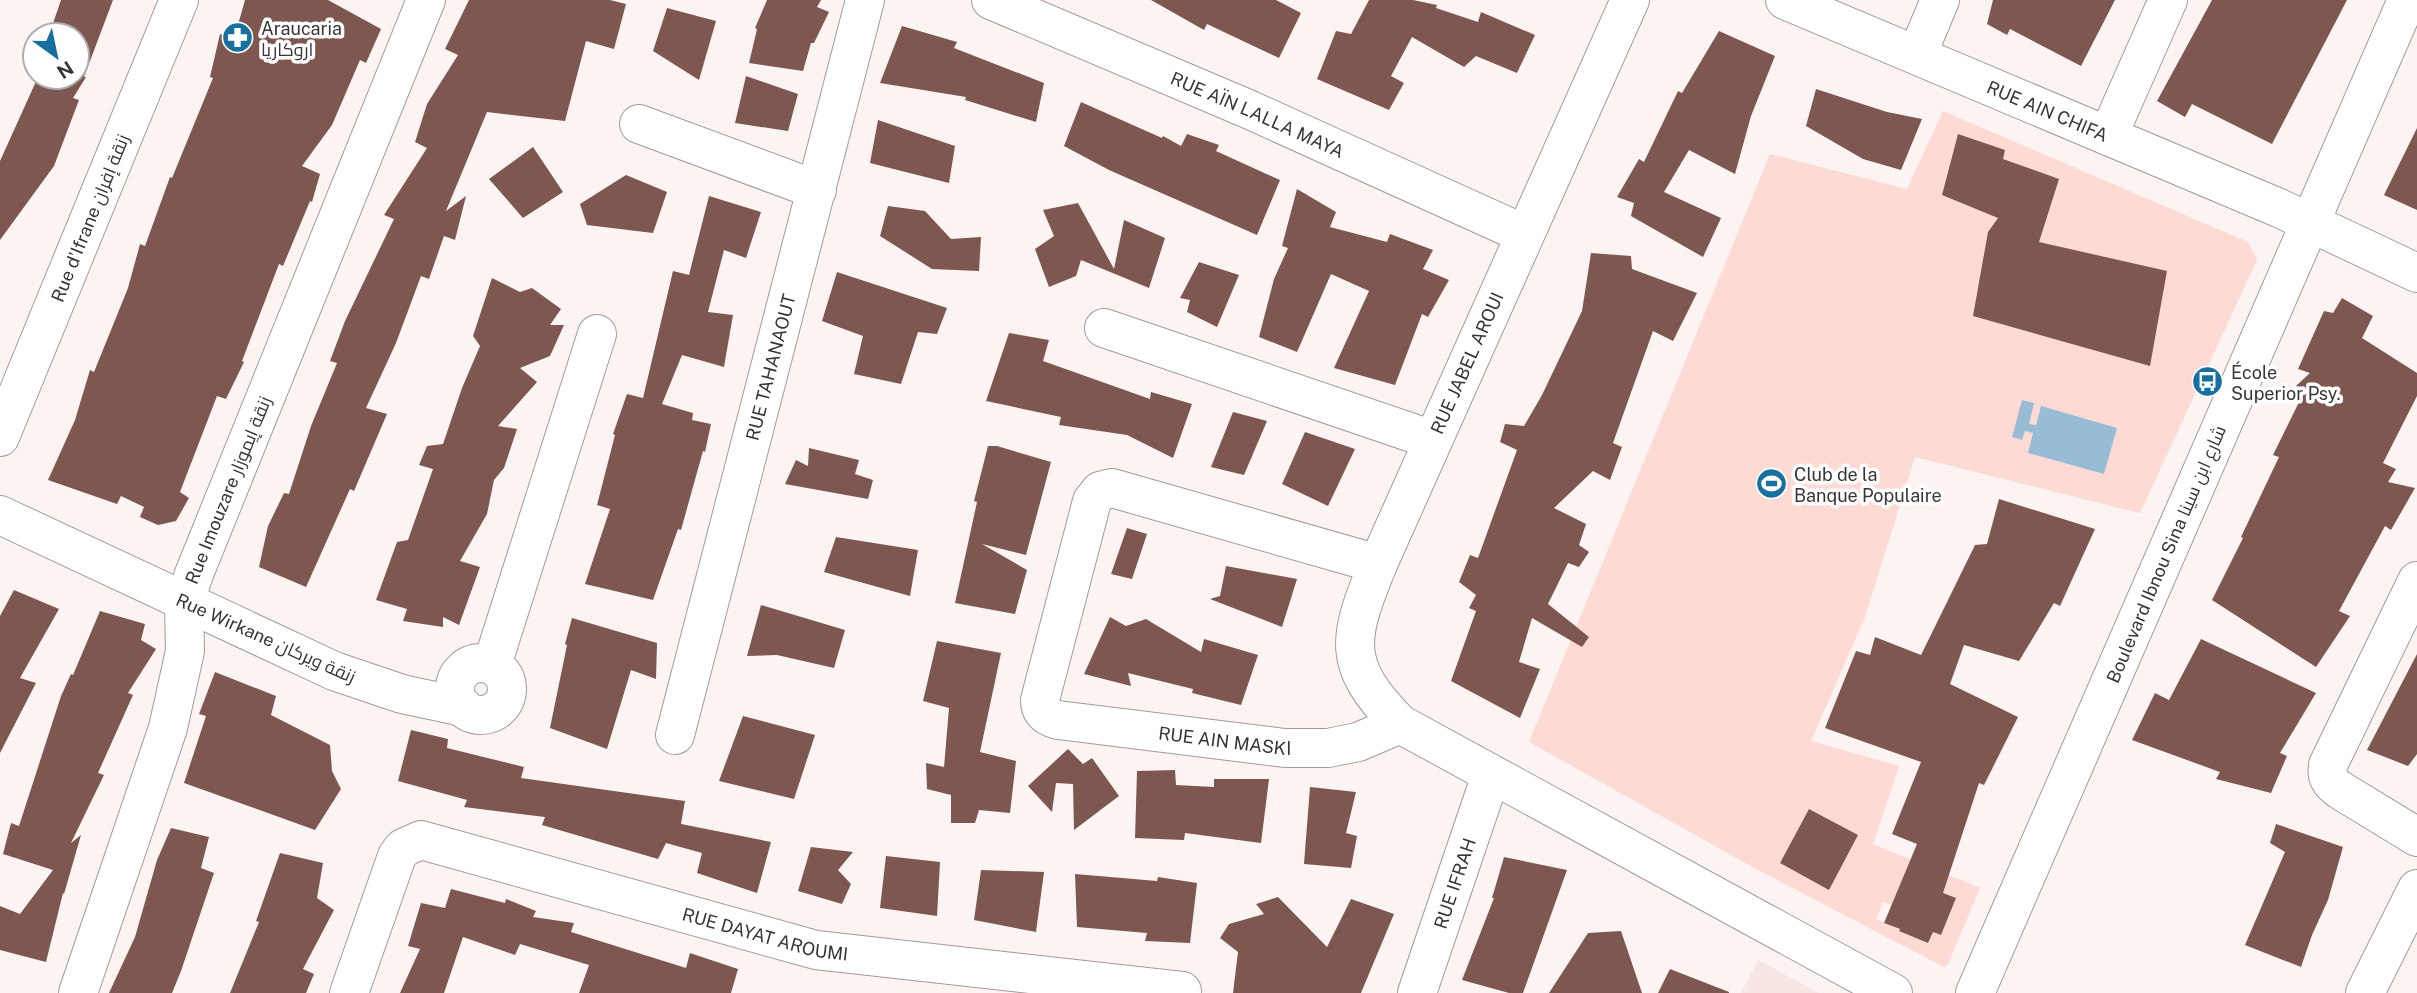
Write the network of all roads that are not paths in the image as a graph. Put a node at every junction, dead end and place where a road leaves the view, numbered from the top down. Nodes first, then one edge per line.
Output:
1 (179, 0) edge
2 (426, 0) edge
3 (864, 0) edge
4 (991, 0) edge
5 (1630, 0) edge
6 (1785, 0) edge
7 (1940, 0) edge
8 (2168, 0) edge
9 (2407, 0) edge
10 (1917, 55) junction
11 (639, 124) dead end
12 (2108, 136) junction
13 (817, 190) junction
14 (2310, 222) junction
15 (1524, 234) junction
16 (2417, 273) edge
17 (1104, 328) dead end
18 (597, 334) dead end
19 (0, 437) edge
20 (1433, 440) junction
21 (0, 515) edge
22 (1378, 564) junction
23 (2417, 581) edge
24 (184, 603) junction
25 (1400, 724) junction
26 (676, 735) dead end
27 (1491, 775) junction
28 (2417, 837) edge
29 (2417, 889) edge
30 (1138, 990) edge
31 (1182, 991) dead end
32 (78, 993) edge
33 (349, 993) edge
34 (1417, 993) edge
35 (1893, 993) edge
36 (1975, 993) edge
37 (2365, 993) edge

1 - 19 street, Rue d'Ifrane زنقة إفران
2 - 24 street, Rue Imouzare زنقة إيموزار
3 - 13 street, RUE TAHANAOUT
4 - 15 street, RUE AÏN LALLA MAYA
5 - 15 street, RUE JABEL AROUI
6 - 10 street, RUE AIN CHIFA
7 - 10 street
8 - 12 street
9 - 14 street, Boulevard Ibnou Sina شارع ابن سينا
10 - 12 street, RUE AIN CHIFA
11 - 13 street
12 - 14 street, RUE AIN CHIFA
13 - 26 street, RUE TAHANAOUT
14 - 16 street, RUE AIN CHIFA
14 - 36 street, Boulevard Ibnou Sina شارع ابن سينا
15 - 20 street, RUE JABEL AROUI
17 - 20 street
18 - 24 street, Rue Wirkane زنقة ويركان
20 - 22 street, RUE JABEL AROUI
21 - 24 street, Rue Wirkane زنقة ويركان
22 - 25 street, RUE JABEL AROUI
22 - 25 street, RUE AIN MASKI
23 - 28 street
24 - 32 street, Rue Imouzare زنقة إيموزار
25 - 27 street, RUE JABEL AROUI
27 - 34 street, RUE IFRAH
27 - 35 street, RUE JABEL AROUI
29 - 37 street
30 - 31 street, RUE DAYAT AROUMI
30 - 33 street, RUE DAYAT AROUMI

